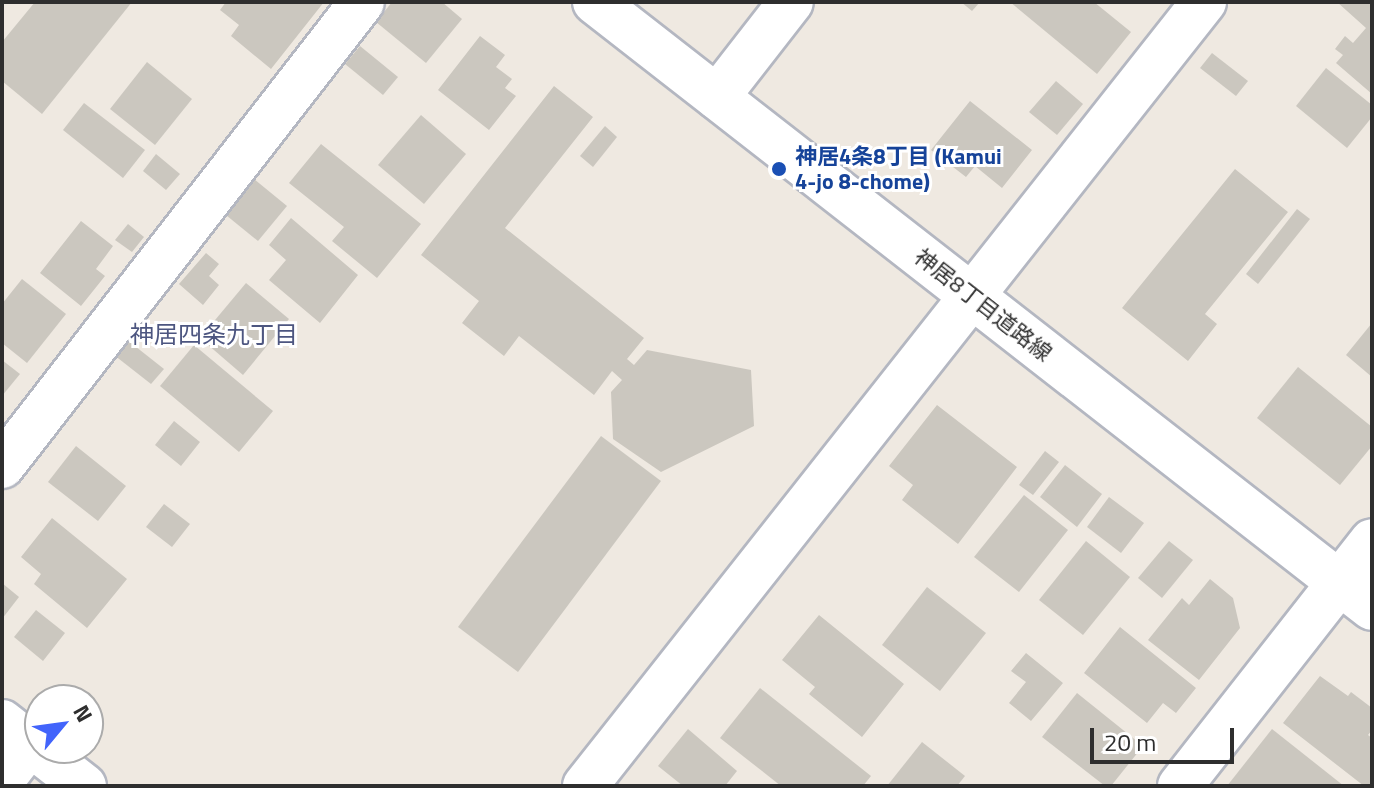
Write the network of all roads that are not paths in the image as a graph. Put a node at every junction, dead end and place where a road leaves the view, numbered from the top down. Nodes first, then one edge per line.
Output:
1 (362, 2) edge
2 (595, 2) edge
3 (791, 2) edge
4 (1204, 2) edge
5 (717, 97) junction
6 (973, 297) junction
7 (2, 466) edge
8 (1372, 541) edge
9 (1356, 596) edge
10 (16, 733) edge
11 (2, 780) edge
12 (84, 786) edge
13 (585, 786) edge
14 (1180, 786) edge

1 - 7 street
2 - 5 street, 神居8丁目道路線
3 - 5 street
4 - 6 street
5 - 6 street, 神居8丁目道路線
6 - 9 street, 神居8丁目道路線
6 - 13 street
8 - 9 street
9 - 14 street
10 - 11 street
10 - 12 street

